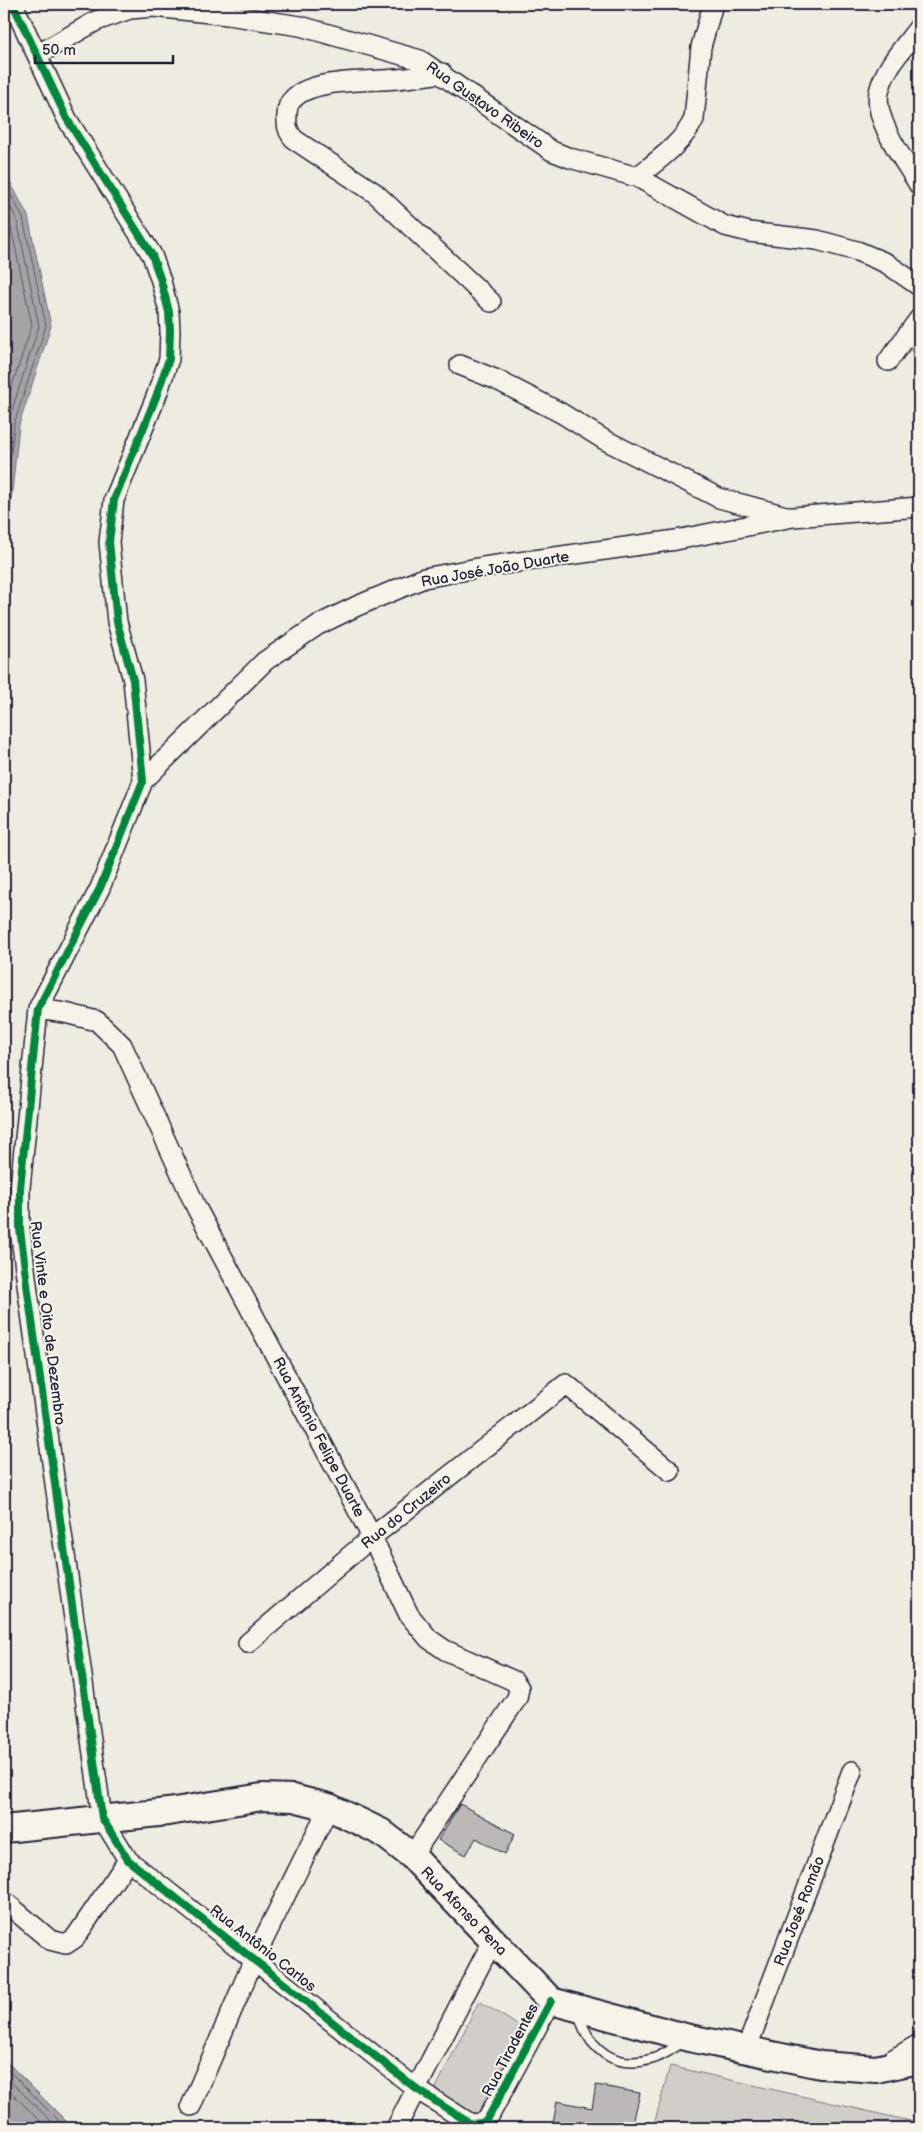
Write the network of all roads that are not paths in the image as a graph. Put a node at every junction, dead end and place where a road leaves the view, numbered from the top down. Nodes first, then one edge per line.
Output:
1 (14, 4) edge
2 (713, 4) edge
3 (919, 27) edge
4 (37, 55) junction
5 (442, 74) junction
6 (637, 177) junction
7 (919, 185) edge
8 (919, 286) edge
9 (491, 302) dead end
10 (919, 319) edge
11 (888, 361) dead end
12 (460, 365) dead end
13 (919, 507) edge
14 (792, 517) junction
15 (142, 781) junction
16 (38, 1009) junction
17 (670, 1471) dead end
18 (372, 1537) junction
19 (248, 1643) dead end
20 (852, 1771) dead end
21 (329, 1807) junction
22 (102, 1818) junction
23 (4, 1829) edge
24 (412, 1856) junction
25 (128, 1860) junction
26 (4, 1901) edge
27 (492, 1942) junction
28 (254, 1959) junction
29 (551, 2000) junction
30 (578, 2008) junction
31 (689, 2038) junction
32 (919, 2044) edge
33 (746, 2050) junction
34 (919, 2060) edge
35 (876, 2069) junction
36 (919, 2069) edge
37 (418, 2090) junction
38 (191, 2106) dead end
39 (396, 2128) edge

1 - 4 street, Rua Vinte e Oito de Dezembro
2 - 6 street
3 - 7 street
4 - 5 street, Rua Gustavo Ribeiro
4 - 15 street, Rua Vinte e Oito de Dezembro
5 - 6 street, Rua Gustavo Ribeiro
5 - 9 street
6 - 8 street, Rua Gustavo Ribeiro
10 - 11 street
12 - 14 street, Rua José João Duarte
13 - 14 street, Rua José João Duarte
14 - 15 street, Rua José João Duarte
15 - 16 street, Rua Vinte e Oito de Dezembro
16 - 18 street, Rua Antônio Felipe Duarte
16 - 22 street, Rua Vinte e Oito de Dezembro
17 - 18 street, Rua do Cruzeiro
18 - 19 street, Rua do Cruzeiro
18 - 24 street, Rua Antônio Felipe Duarte
20 - 33 street, Rua José Romão
21 - 22 main road, Rua Afonso Pena
21 - 24 main road, Rua Afonso Pena
21 - 28 street
22 - 23 main road, Rua Afonso Pena
22 - 25 street, Rua Antônio Carlos
24 - 27 main road, Rua Afonso Pena
25 - 26 street
25 - 28 street, Rua Antônio Carlos
27 - 29 main road, Rua Afonso Pena
27 - 37 street
28 - 37 street, Rua Antônio Carlos
28 - 38 street
29 - 30 main road, Rua Afonso Pena
29 - 37 street, Rua Tiradentes
30 - 31 main road, Rua Afonso Pena
30 - 31 lane
31 - 33 main road, Rua Afonso Pena
32 - 35 street
33 - 35 main road, Rua Afonso Pena
34 - 35 main road, Rua Afonso Pena
35 - 36 street
37 - 39 street

